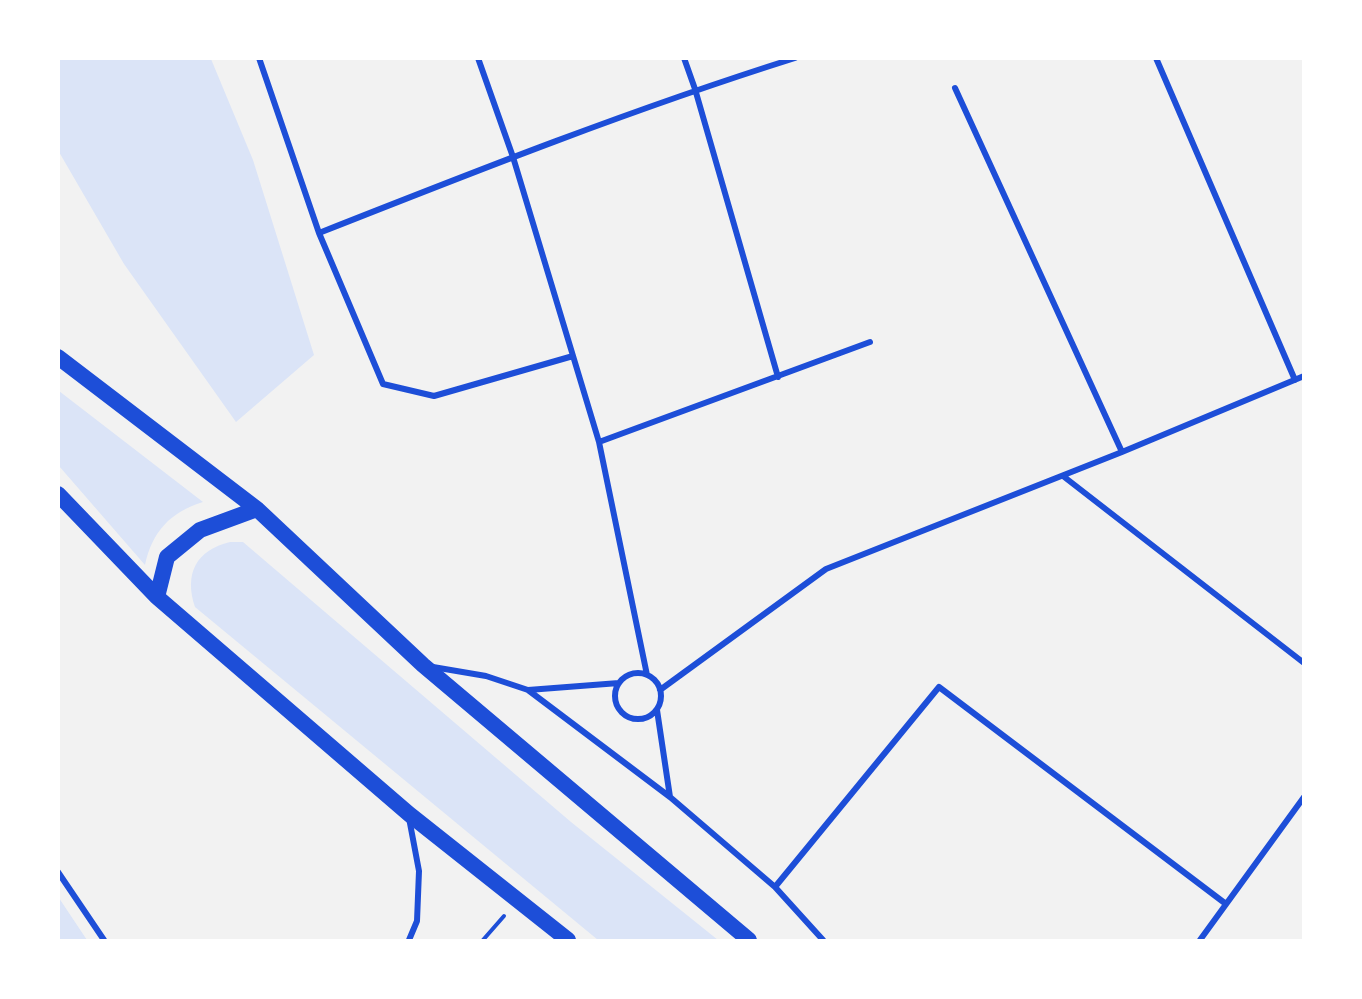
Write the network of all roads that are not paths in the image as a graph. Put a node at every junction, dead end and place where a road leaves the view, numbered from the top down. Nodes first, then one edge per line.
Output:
1 (259, 58) edge
2 (478, 58) edge
3 (684, 58) edge
4 (795, 58) edge
5 (1156, 58) edge
6 (955, 88) dead end
7 (695, 89) junction
8 (513, 157) junction
9 (319, 233) junction
10 (870, 342) dead end
11 (573, 356) junction
12 (58, 357) edge
13 (1304, 376) edge
14 (778, 377) junction
15 (1295, 380) junction
16 (599, 442) junction
17 (1122, 452) junction
18 (1063, 476) junction
19 (58, 494) edge
20 (257, 509) junction
21 (157, 597) junction
22 (1304, 663) edge
23 (423, 665) junction
24 (647, 675) junction
25 (620, 683) junction
26 (528, 690) junction
27 (660, 690) junction
28 (657, 710) junction
29 (670, 797) junction
30 (1304, 798) edge
31 (409, 814) junction
32 (58, 872) edge
33 (775, 887) junction
34 (1226, 904) junction
35 (104, 940) edge
36 (409, 940) edge
37 (568, 940) edge
38 (749, 940) edge
39 (823, 940) edge
40 (1200, 940) edge

1 - 9 street
2 - 8 street
3 - 7 street
4 - 7 street
5 - 15 street
6 - 17 street
7 - 8 street
7 - 14 street
8 - 9 street
8 - 11 street
9 - 11 street
10 - 14 street
11 - 16 street
12 - 20 highway
13 - 15 street
14 - 16 street
15 - 17 street
16 - 24 street
17 - 18 street
18 - 22 street
18 - 27 street
19 - 21 highway
20 - 21 highway
20 - 23 highway
21 - 31 highway
23 - 26 street
23 - 38 highway
24 - 25 street
24 - 27 street
25 - 26 street
25 - 28 street
26 - 29 street
27 - 28 street
28 - 29 street
29 - 33 street
30 - 34 street
31 - 36 street
31 - 37 highway
32 - 35 street
33 - 34 street
33 - 39 street
34 - 40 street

